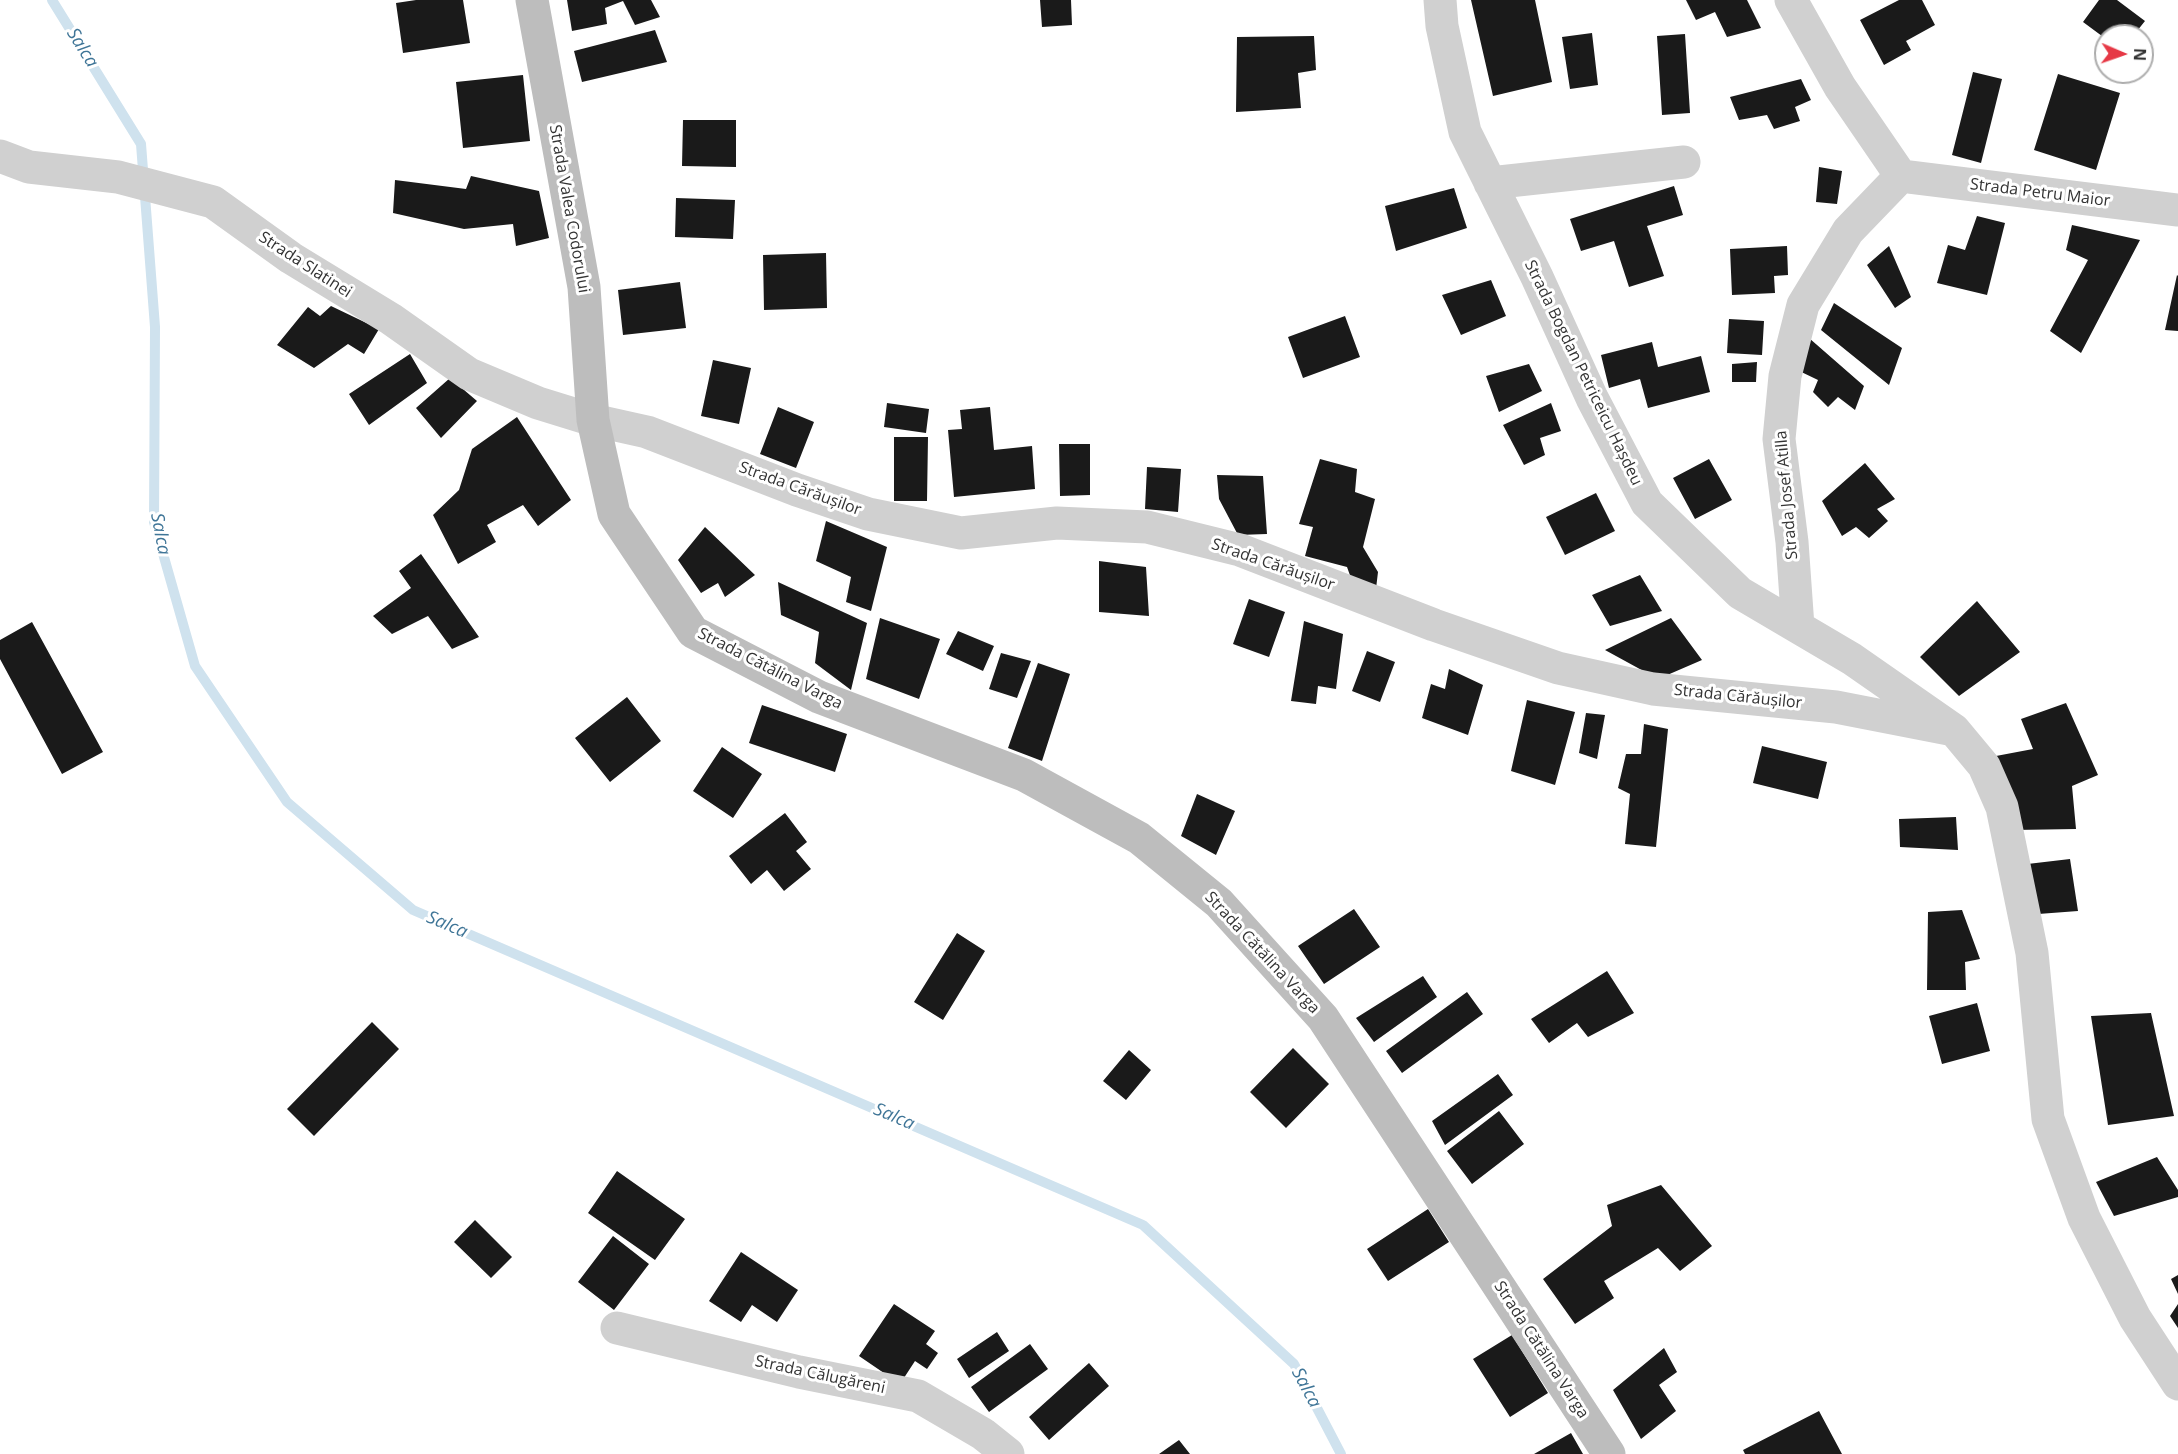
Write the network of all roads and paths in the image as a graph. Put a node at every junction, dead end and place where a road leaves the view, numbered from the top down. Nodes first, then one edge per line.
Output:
1 (532, 0) edge
2 (1440, 0) edge
3 (1791, 0) edge
4 (0, 156) edge
5 (1684, 162) dead end
6 (1901, 176) junction
7 (1490, 183) junction
8 (2178, 210) edge
9 (593, 420) junction
10 (1798, 627) junction
11 (1954, 730) junction
12 (617, 1328) dead end
13 (2178, 1384) edge
14 (1008, 1454) edge
15 (1609, 1454) edge

1 - 9 main road, Strada Valea Codorului
2 - 7 street, Strada Bogdan Petriceicu Hașdeu
3 - 6 street
4 - 9 street, Strada Slatinei
5 - 7 street
6 - 8 street, Strada Petru Maior
6 - 10 street, Strada Josef Atilla
7 - 10 street, Strada Bogdan Petriceicu Hașdeu
9 - 11 street, Strada Cărăușilor
9 - 15 main road, Strada Cătălina Varga
10 - 11 street, Strada Bogdan Petriceicu Hașdeu
11 - 13 street, Strada Bogdan Petriceicu Hașdeu
12 - 14 street, Strada Călugăreni

